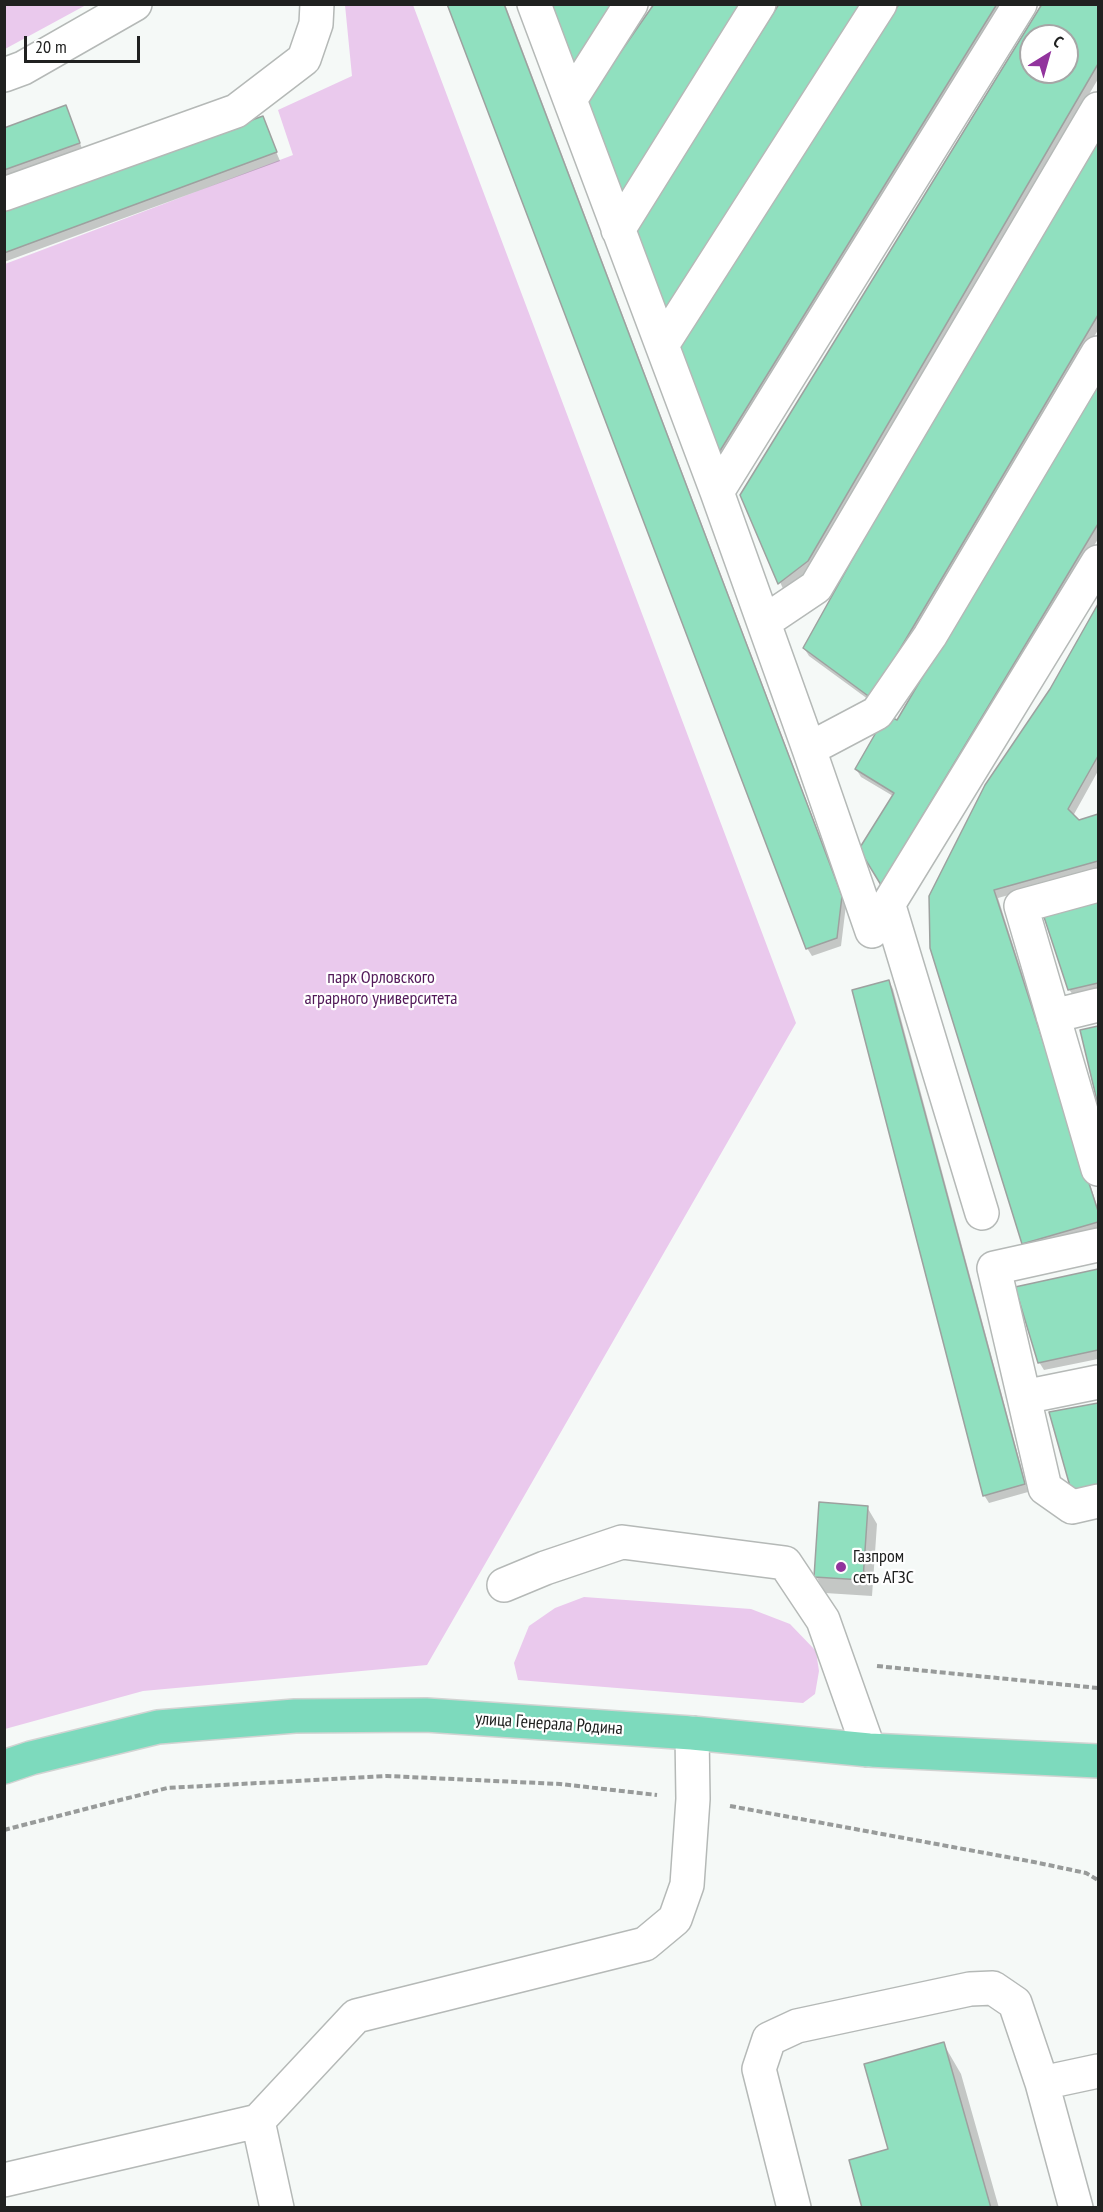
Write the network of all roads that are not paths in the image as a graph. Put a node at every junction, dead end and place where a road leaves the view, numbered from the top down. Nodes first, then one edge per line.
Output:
1 (135, 4) edge
2 (317, 4) edge
3 (534, 4) edge
4 (631, 4) edge
5 (759, 4) edge
6 (880, 4) edge
7 (1020, 4) edge
8 (4, 75) edge
9 (570, 100) junction
10 (1098, 109) edge
11 (4, 194) edge
12 (618, 230) junction
13 (662, 345) junction
14 (1098, 353) edge
15 (717, 492) junction
16 (1098, 562) edge
17 (764, 622) junction
18 (809, 749) junction
19 (1098, 885) edge
20 (889, 906) junction
21 (1098, 1005) edge
22 (1053, 1016) junction
23 (1093, 1131) edge
24 (1098, 1169) edge
25 (981, 1213) dead end
26 (1098, 1245) edge
27 (1098, 1382) edge
28 (1024, 1397) junction
29 (1098, 1501) edge
30 (504, 1585) dead end
31 (692, 1733) junction
32 (868, 1750) junction
33 (1098, 1761) edge
34 (4, 1767) edge
35 (1098, 2071) edge
36 (1042, 2083) junction
37 (258, 2121) junction
38 (4, 2180) edge
39 (277, 2208) edge
40 (794, 2208) edge
41 (1076, 2208) edge

1 - 8 street
2 - 11 street
3 - 9 street
4 - 9 street
5 - 12 street
6 - 13 street
7 - 15 street
9 - 12 street
10 - 17 street
12 - 13 street
13 - 15 street
14 - 18 street
15 - 17 street
16 - 20 street
17 - 18 street
18 - 20 street
19 - 22 street
20 - 25 street
21 - 22 street
22 - 23 street
23 - 24 street
26 - 28 street
27 - 28 street
28 - 29 street
30 - 32 street
31 - 32 main road, улица Генерала Родина
31 - 34 main road, улица Генерала Родина
31 - 37 street
32 - 33 main road, улица Генерала Родина
35 - 36 street
36 - 40 street
36 - 41 street
37 - 38 street
37 - 39 street

